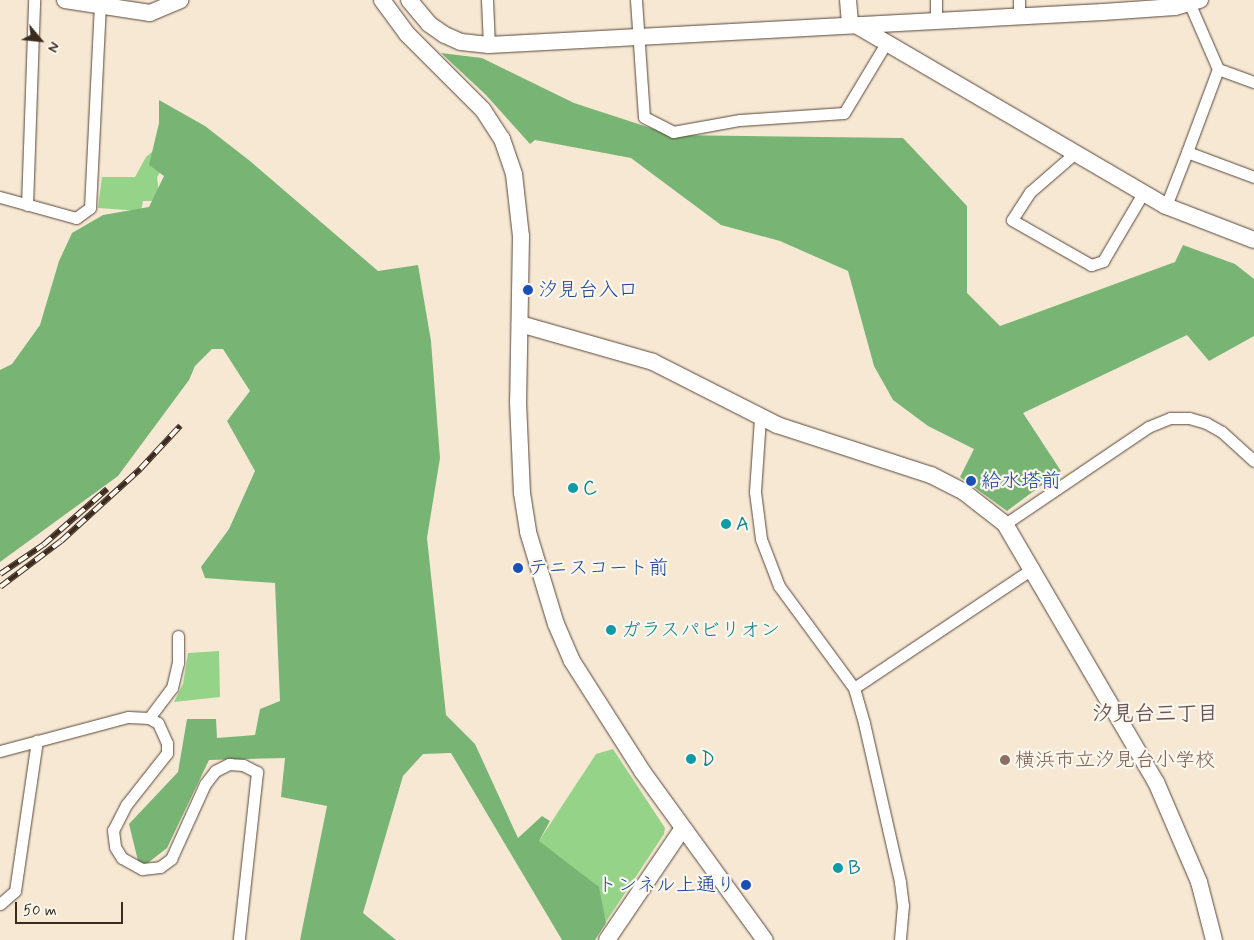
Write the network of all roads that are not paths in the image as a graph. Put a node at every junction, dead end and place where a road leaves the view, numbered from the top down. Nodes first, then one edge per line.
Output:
1 (34, 0) edge
2 (65, 0) edge
3 (180, 0) edge
4 (382, 0) edge
5 (409, 0) edge
6 (487, 0) edge
7 (636, 0) edge
8 (848, 0) edge
9 (936, 0) edge
10 (1192, 2) edge
11 (1103, 6) edge
12 (100, 7) junction
13 (1019, 8) edge
14 (936, 20) junction
15 (853, 25) junction
16 (639, 36) junction
17 (886, 42) junction
18 (489, 45) junction
19 (1218, 69) junction
20 (1254, 82) edge
21 (1187, 152) junction
22 (1075, 153) junction
23 (1254, 177) edge
24 (1143, 193) junction
25 (0, 197) edge
26 (27, 205) junction
27 (1166, 206) junction
28 (1254, 240) edge
29 (520, 324) junction
30 (760, 418) junction
31 (1254, 461) edge
32 (1005, 524) junction
33 (1033, 568) junction
34 (178, 636) dead end
35 (854, 688) junction
36 (149, 718) junction
37 (37, 741) junction
38 (0, 751) edge
39 (683, 828) junction
40 (0, 904) edge
41 (239, 939) dead end
42 (608, 940) edge
43 (765, 940) edge
44 (900, 940) edge
45 (1214, 940) edge

1 - 26 street
2 - 12 street
3 - 12 street
4 - 29 street
5 - 18 street
6 - 18 street
7 - 16 street
8 - 15 street
9 - 14 street
10 - 11 street
10 - 19 street
11 - 13 street
12 - 26 street
13 - 14 street
14 - 15 street
15 - 16 street
15 - 17 street
16 - 17 street
16 - 18 street
17 - 22 street
19 - 20 street
19 - 21 street
21 - 23 street
21 - 27 street
22 - 24 street
22 - 24 street
24 - 27 street
25 - 26 street
27 - 28 street
29 - 30 street
29 - 39 street
30 - 32 street
30 - 35 street
31 - 32 street
32 - 33 street
33 - 35 street
33 - 45 street
34 - 36 street
35 - 44 street
36 - 37 street
36 - 41 street
37 - 38 street
37 - 40 street
39 - 42 street
39 - 43 street

